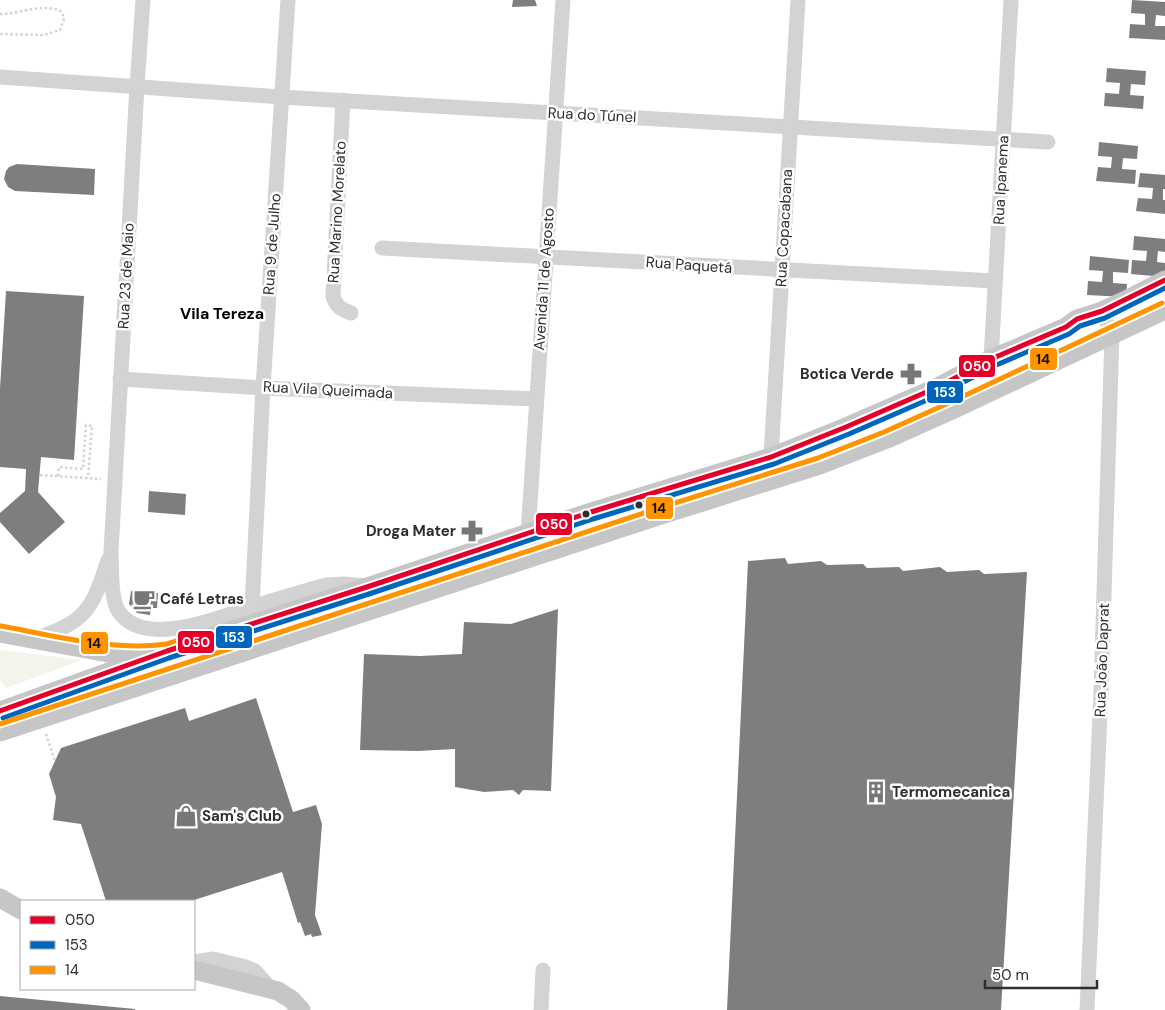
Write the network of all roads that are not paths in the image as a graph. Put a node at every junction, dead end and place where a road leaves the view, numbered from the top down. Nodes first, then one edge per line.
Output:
1 (143, 0) edge
2 (288, 0) edge
3 (563, 0) edge
4 (798, 0) edge
5 (1011, 0) edge
6 (0, 77) edge
7 (136, 86) junction
8 (281, 97) junction
9 (343, 100) junction
10 (556, 112) junction
11 (791, 126) junction
12 (1003, 139) junction
13 (1048, 142) dead end
14 (382, 248) dead end
15 (546, 256) junction
16 (782, 271) junction
17 (1165, 280) edge
18 (995, 282) junction
19 (1165, 310) edge
20 (1102, 311) junction
21 (351, 313) dead end
22 (1112, 334) junction
23 (991, 360) junction
24 (120, 379) junction
25 (263, 388) junction
26 (536, 399) junction
27 (771, 457) junction
28 (528, 534) junction
29 (111, 552) junction
30 (536, 556) junction
31 (370, 586) junction
32 (252, 607) junction
33 (0, 633) edge
34 (34, 639) junction
35 (167, 651) junction
36 (0, 711) edge
37 (0, 732) edge
38 (0, 898) edge
39 (20, 909) edge
40 (195, 962) edge
41 (195, 970) edge
42 (544, 970) dead end
43 (271, 989) junction
44 (300, 1010) edge
45 (541, 1010) edge
46 (1087, 1010) edge

1 - 7 street, Rua 23 de Maio
2 - 8 street, Rua 9 de Julho
3 - 10 street, Avenida 11 de Agosto
4 - 11 street, Rua Copacabana
5 - 12 street, Rua Ipanema
6 - 7 street, Rua do Túnel
7 - 8 street, Rua do Túnel
7 - 24 street, Rua 23 de Maio
8 - 9 street, Rua do Túnel
8 - 25 street, Rua 9 de Julho
9 - 10 street, Rua do Túnel
9 - 21 street, Rua Marino Morelato
10 - 11 street, Rua do Túnel
10 - 15 street, Avenida 11 de Agosto
11 - 12 street, Rua do Túnel
11 - 16 street, Rua Copacabana
12 - 13 street, Rua do Túnel
12 - 18 street, Rua Ipanema
14 - 15 street, Rua Paquetá
15 - 16 street, Rua Paquetá
15 - 26 street, Avenida 11 de Agosto
16 - 18 street, Rua Paquetá
16 - 27 street, Rua Copacabana
17 - 20 main road
18 - 23 street, Rua Ipanema
19 - 22 main road
20 - 22 street, Rua João Daprat
20 - 23 main road
22 - 30 main road
22 - 46 street, Rua João Daprat
23 - 27 main road
24 - 25 street, Rua Vila Queimada
24 - 29 street, Rua 23 de Maio
25 - 26 street, Rua Vila Queimada
25 - 32 street, Rua 9 de Julho
26 - 28 street, Avenida 11 de Agosto
27 - 28 main road
28 - 30 street, Avenida 11 de Agosto
28 - 31 main road
29 - 32 street, Rua 23 de Maio
29 - 34 street, Rua 23 de Maio
30 - 37 main road
31 - 32 street
31 - 35 main road
33 - 34 main road
34 - 35 main road
35 - 36 main road
38 - 39 main road
40 - 43 street
41 - 43 main road
42 - 45 street
43 - 44 main road

